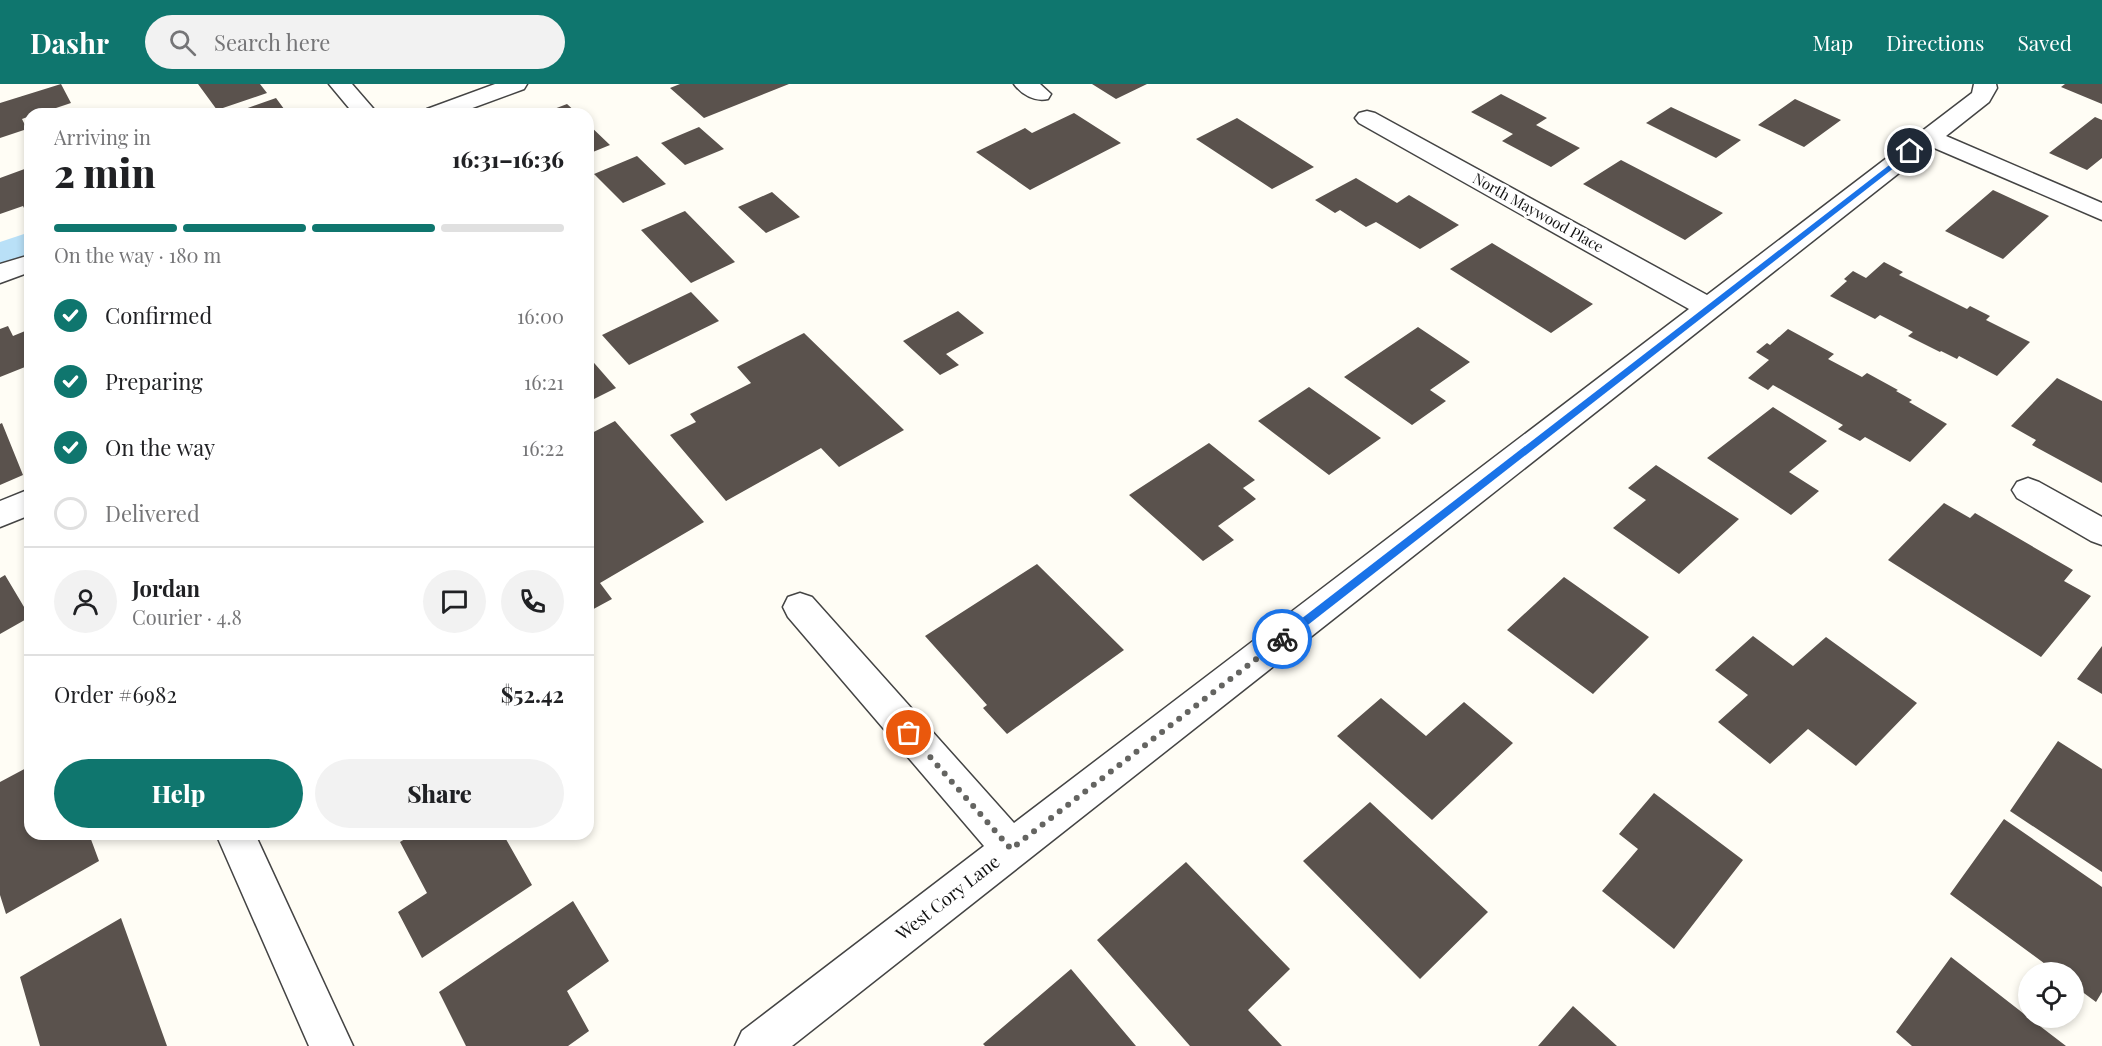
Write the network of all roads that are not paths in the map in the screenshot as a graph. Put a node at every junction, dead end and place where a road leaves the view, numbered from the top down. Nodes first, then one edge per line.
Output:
1 (340, 84) edge
2 (516, 84) edge
3 (1985, 84) edge
4 (361, 108) edge
5 (451, 108) edge
6 (1367, 118) dead end
7 (1929, 137) junction
8 (2102, 212) edge
9 (24, 265) edge
10 (0, 274) edge
11 (1709, 308) junction
12 (2028, 490) dead end
13 (24, 504) edge
14 (0, 515) edge
15 (2102, 532) edge
16 (800, 607) dead end
17 (238, 840) edge
18 (1011, 849) junction
19 (331, 1046) edge
20 (757, 1046) edge

1 - 4 street
2 - 5 street
3 - 7 street, West Cory Lane
6 - 11 street, North Maywood Place
7 - 8 street
7 - 11 street, West Cory Lane
9 - 10 street
11 - 18 street, West Cory Lane
12 - 15 street
13 - 14 street
16 - 18 street
17 - 19 street
18 - 20 street, West Cory Lane

